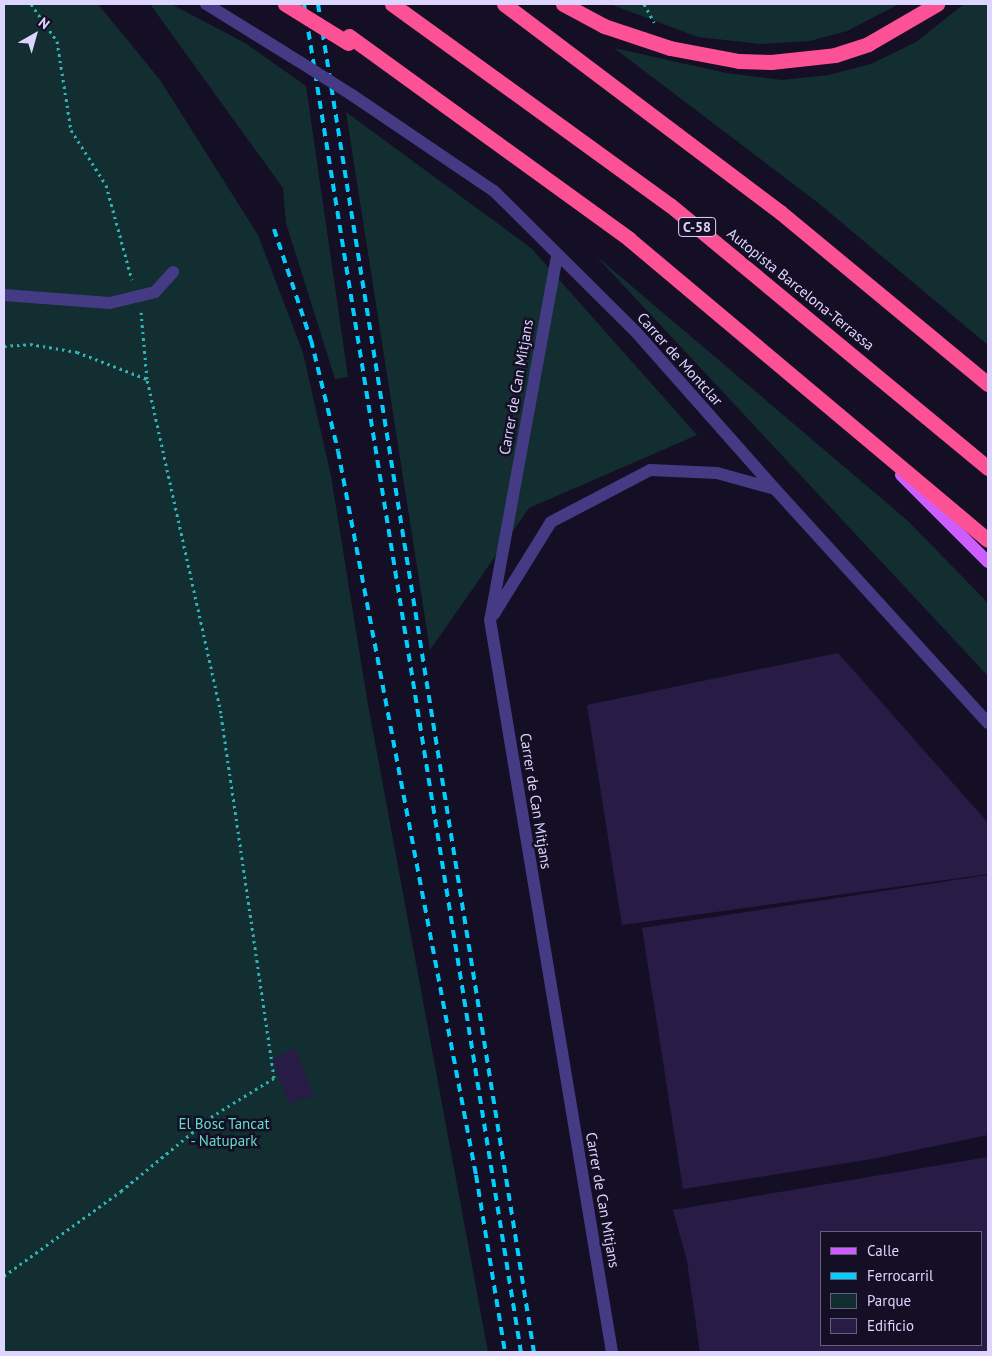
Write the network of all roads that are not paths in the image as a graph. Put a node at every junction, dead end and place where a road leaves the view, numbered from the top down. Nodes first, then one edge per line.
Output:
1 (206, 4) edge
2 (285, 4) edge
3 (305, 4) edge
4 (392, 4) edge
5 (504, 4) edge
6 (563, 4) edge
7 (937, 4) edge
8 (349, 39) junction
9 (557, 256) junction
10 (173, 272) dead end
11 (4, 295) edge
12 (988, 384) edge
13 (813, 390) junction
14 (988, 468) edge
15 (775, 490) junction
16 (988, 540) edge
17 (988, 562) edge
18 (490, 620) junction
19 (988, 723) edge
20 (612, 1352) edge

1 - 9 street, Carrer de Montclar, bridge
2 - 8 highway, bridge
3 - 8 highway
4 - 14 highway, Autopista Barcelona-Terrassa / C-58
5 - 12 highway
6 - 7 highway
8 - 13 highway
9 - 15 street, Carrer de Montclar
9 - 18 street, Carrer de Can Mitjans
10 - 11 street
13 - 16 highway
13 - 17 main road
15 - 18 street
15 - 19 street, Carrer de Montclar
18 - 20 street, Carrer de Can Mitjans

